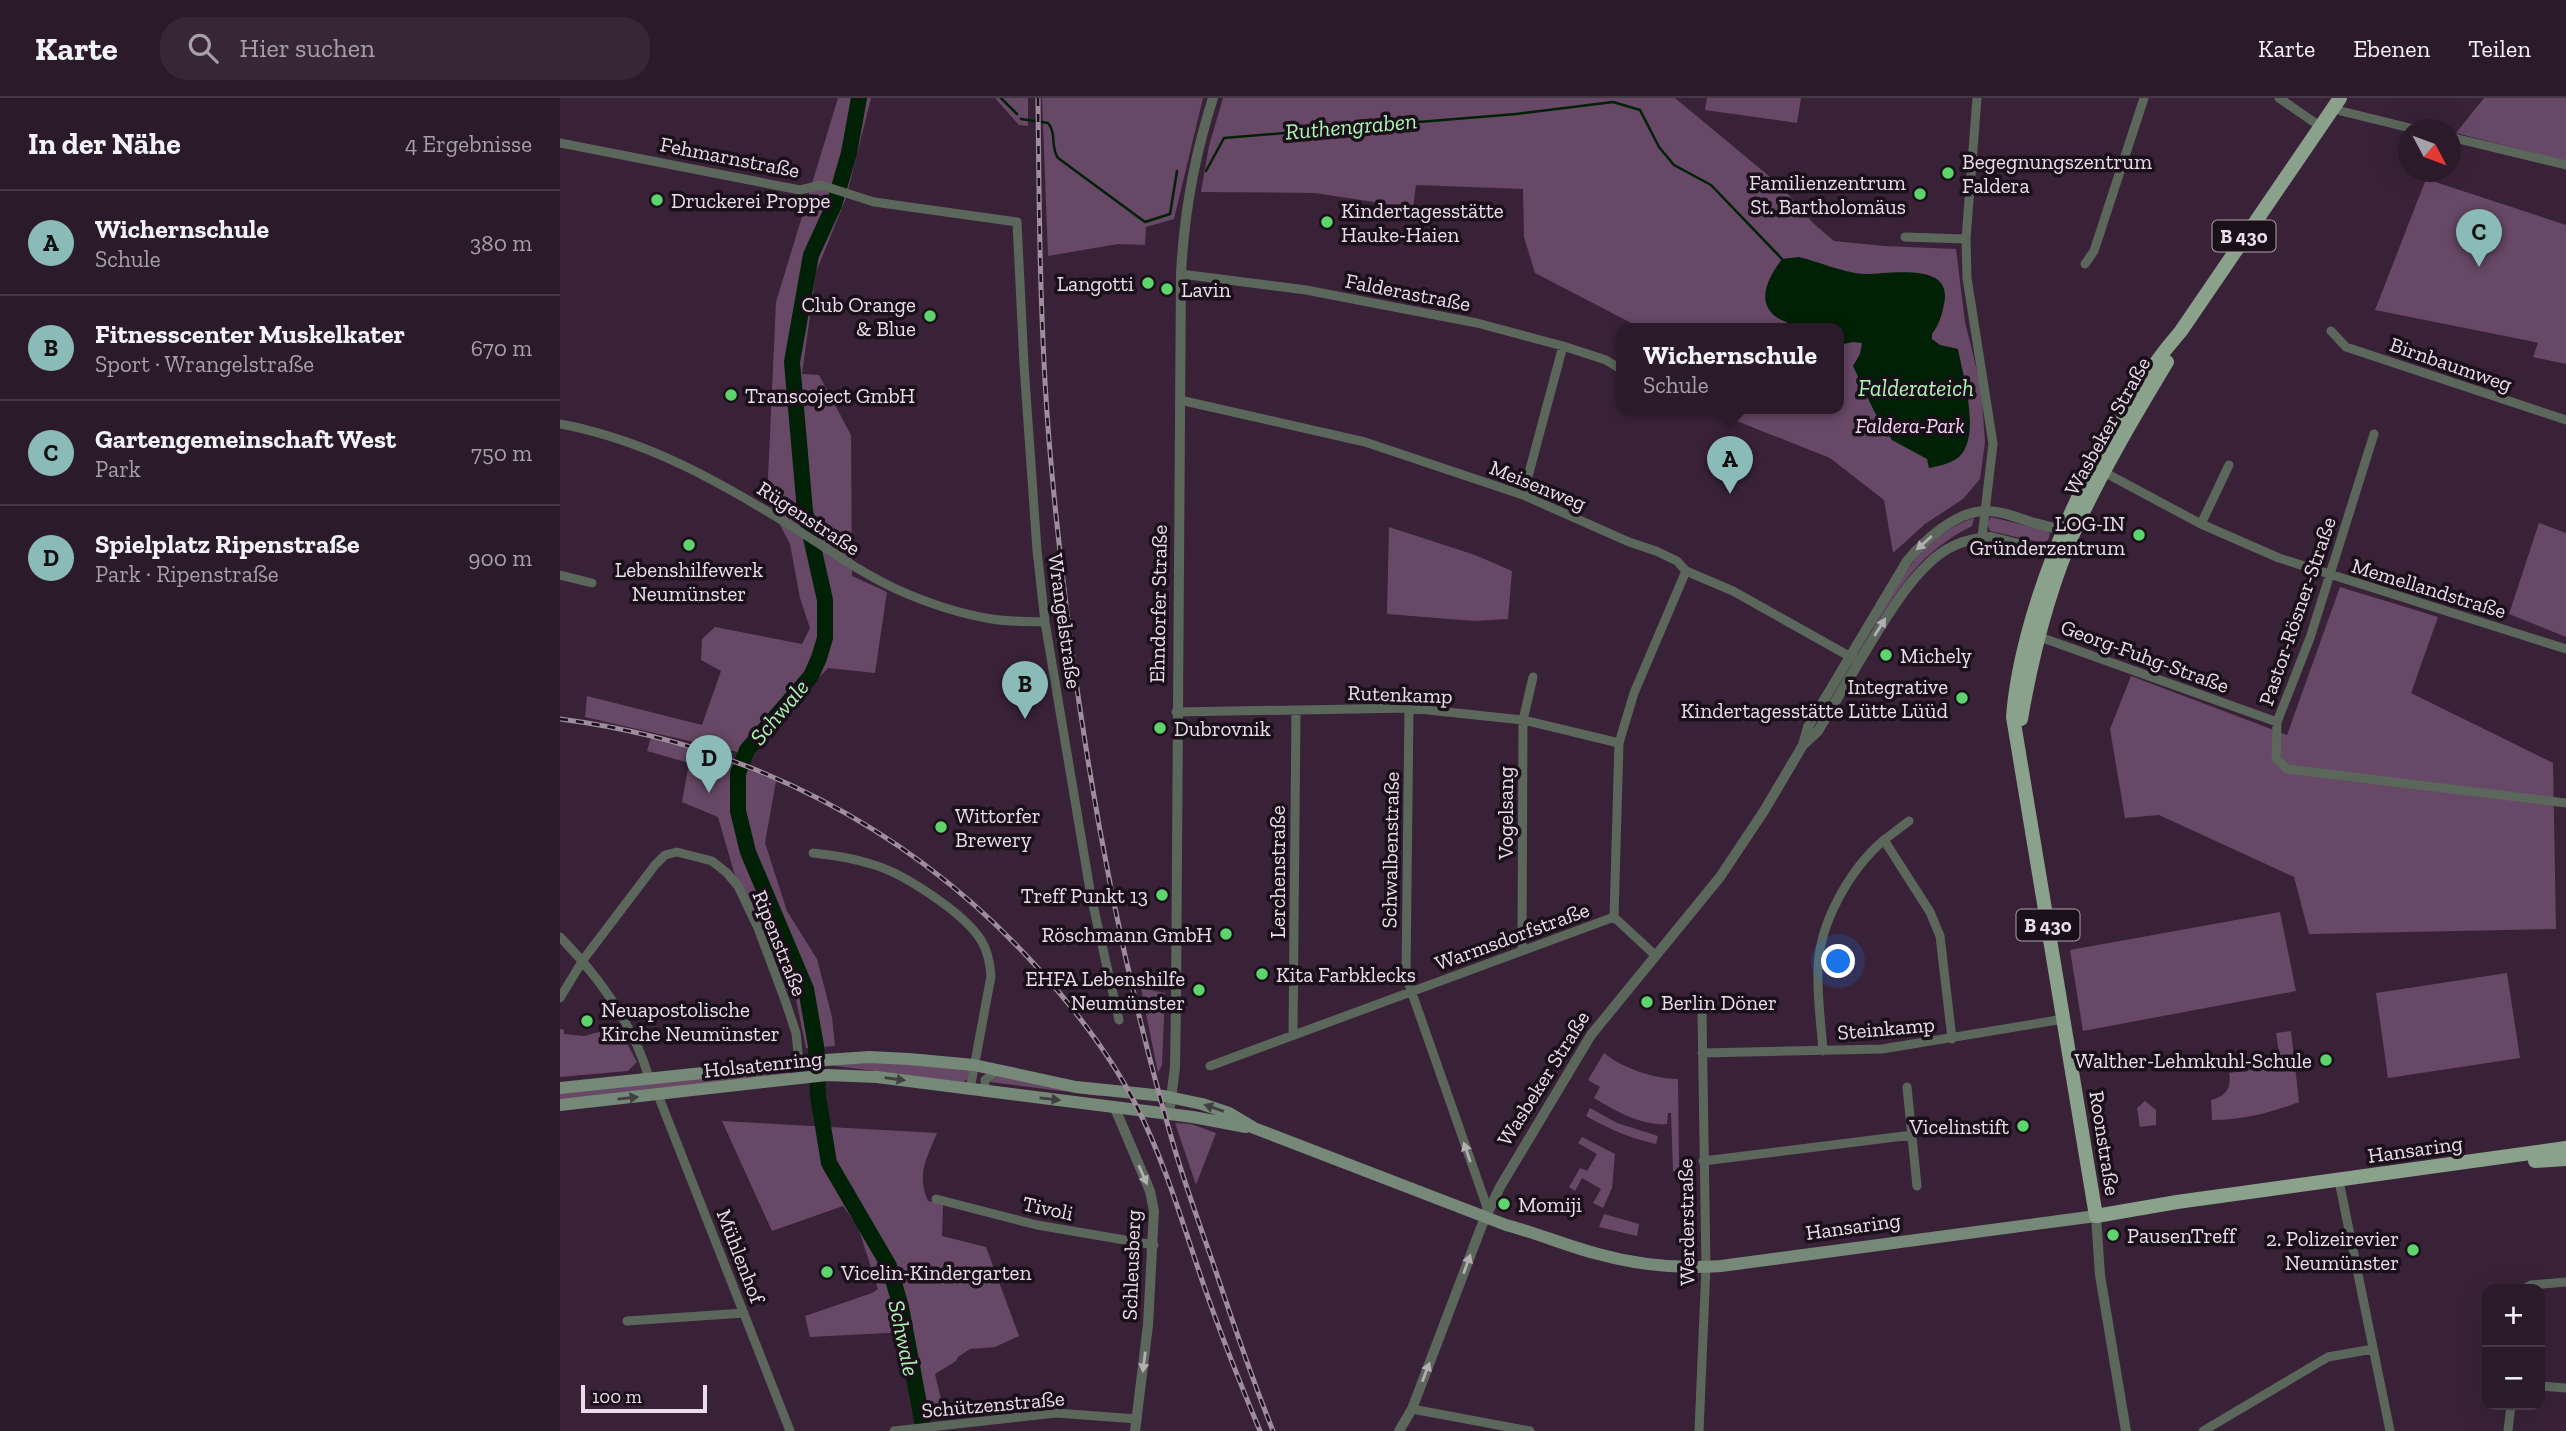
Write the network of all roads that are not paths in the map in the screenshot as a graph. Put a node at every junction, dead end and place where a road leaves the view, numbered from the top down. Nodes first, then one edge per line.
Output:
1 (1213, 98) edge
2 (1977, 98) edge
3 (2144, 98) edge
4 (2279, 98) edge
5 (2337, 102) edge
6 (2398, 125) edge
7 (2321, 127) junction
8 (2461, 139) edge
9 (560, 143) edge
10 (2566, 165) edge
11 (1017, 222) joint
12 (1905, 237) dead end
13 (1966, 239) junction
14 (2085, 264) dead end
15 (1181, 274) junction
16 (2331, 331) dead end
17 (1563, 346) junction
18 (1616, 366) edge
19 (1180, 400) junction
20 (2566, 420) edge
21 (560, 424) edge
22 (2374, 434) dead end
23 (2229, 465) dead end
24 (2099, 470) junction
25 (1522, 495) junction
26 (1983, 511) junction
27 (2202, 524) junction
28 (1982, 537) junction
29 (2064, 544) junction
30 (1686, 571) junction
31 (560, 575) edge
32 (2330, 575) junction
33 (592, 583) dead end
34 (1045, 622) junction
35 (2040, 637) junction
36 (2566, 649) edge
37 (1854, 659) junction
38 (1534, 677) dead end
39 (1409, 708) junction
40 (1296, 710) junction
41 (1176, 712) junction
42 (1522, 720) junction
43 (2277, 722) junction
44 (2018, 738) junction
45 (1619, 743) junction
46 (2566, 803) edge
47 (1909, 821) dead end
48 (1884, 840) junction
49 (813, 853) dead end
50 (1614, 917) junction
51 (560, 937) edge
52 (1522, 951) junction
53 (1656, 956) junction
54 (583, 960) junction
55 (1410, 992) junction
56 (560, 998) edge
57 (1702, 1012) dead end
58 (2064, 1019) junction
59 (1119, 1020) dead end
60 (1293, 1034) junction
61 (1952, 1039) junction
62 (1823, 1051) junction
63 (1702, 1053) junction
64 (803, 1062) junction
65 (974, 1065) junction
66 (1210, 1066) dead end
67 (997, 1071) junction
68 (649, 1078) junction
69 (1908, 1087) dead end
70 (560, 1088) edge
71 (970, 1089) junction
72 (985, 1091) junction
73 (658, 1095) junction
74 (1171, 1098) junction
75 (560, 1105) edge
76 (1114, 1107) junction
77 (1169, 1114) junction
78 (1254, 1128) junction
79 (1912, 1135) junction
80 (2566, 1148) edge
81 (2566, 1158) edge
82 (1703, 1161) junction
83 (2478, 1162) junction
84 (2339, 1181) junction
85 (1917, 1186) dead end
86 (936, 1199) dead end
87 (2096, 1216) junction
88 (1485, 1217) junction
89 (1154, 1245) junction
90 (1706, 1267) junction
91 (2566, 1282) edge
92 (2543, 1284) edge
93 (744, 1313) junction
94 (627, 1321) dead end
95 (2373, 1349) junction
96 (2545, 1386) edge
97 (2566, 1388) edge
98 (1412, 1409) junction
99 (2510, 1410) edge
100 (1137, 1419) junction
101 (909, 1429) edge
102 (790, 1431) edge
103 (894, 1431) edge
104 (1135, 1431) edge
105 (1399, 1431) edge
106 (1530, 1431) edge
107 (1699, 1431) edge
108 (2126, 1431) edge
109 (2203, 1431) edge
110 (2390, 1431) edge
111 (2508, 1431) edge

1 - 15 street, Ehndorfer Straße
2 - 13 street
3 - 14 street
4 - 7 street
5 - 6 street
5 - 7 main road, Wasbeker Straße / B 430
7 - 24 main road, Wasbeker Straße / B 430
8 - 10 street
9 - 11 street, Fehmarnstraße
11 - 34 street, Wrangelstraße
12 - 13 street
13 - 26 street
15 - 17 street, Falderastraße
15 - 19 street, Ehndorfer Straße
16 - 20 street, Birnbaumweg
17 - 18 street, Falderastraße
17 - 25 street
19 - 25 street, Meisenweg
19 - 41 street, Ehndorfer Straße
21 - 34 street, Rügenstraße
22 - 32 street, Pastor-Rösner-Straße
23 - 27 street
24 - 27 street, Memellandstraße
24 - 29 main road, Wasbeker Straße / B 430
25 - 30 street, Meisenweg
26 - 28 street
26 - 29 street
26 -> 37 street, Wasbeker Straße
27 - 32 street, Memellandstraße
28 - 29 street
37 -> 28 street, Wasbeker Straße
29 - 35 main road, Roonstraße / B 430
29 - 44 main road, Roonstraße / B 430
30 - 37 street, Meisenweg
30 - 45 street
31 - 33 street
32 - 36 street, Memellandstraße
32 - 43 street, Pastor-Rösner-Straße
34 - 59 street, Wrangelstraße
35 - 43 street, Georg-Fuhg-Straße
35 - 44 main road, Roonstraße / B 430
37 - 53 street, Wasbeker Straße
38 - 42 street, Vogelsang
39 - 40 street, Rutenkamp
39 - 42 street, Rutenkamp
39 - 55 street, Schwalbenstraße
40 - 41 street, Rutenkamp
40 - 60 street, Lerchenstraße
41 - 74 street, Ehndorfer Straße
42 - 45 street, Rutenkamp
42 - 52 street, Vogelsang
43 - 46 street, Pastor-Rösner-Straße
44 - 58 main road, Roonstraße / B 430
45 - 50 street
47 - 48 street, Steinkamp
48 - 61 street, Steinkamp
48 - 62 street, Steinkamp
49 - 65 street
50 - 52 street, Warmsdorfstraße
50 - 53 street, Warmsdorfstraße
51 - 54 street
52 - 55 street, Warmsdorfstraße
53 - 88 street, Wasbeker Straße
54 - 56 street
54 - 64 street, Ripenstraße
54 - 68 street
55 - 60 street, Warmsdorfstraße
88 -> 55 street, Schwalbenstraße
57 - 63 street, Werderstraße
58 - 61 street, Steinkamp
58 - 87 main road, Roonstraße / B 430
60 - 66 street, Warmsdorfstraße
61 - 62 street, Steinkamp
62 - 63 street, Steinkamp
63 - 82 street, Werderstraße
64 - 65 main road, Holsatenring
64 - 68 main road, Holsatenring
65 - 67 main road, Holsatenring
65 - 71 street
67 - 72 street
67 - 74 main road, Holsatenring
68 - 70 main road, Holsatenring
69 - 79 street
71 - 72 main road, Holsatenring
73 -> 71 main road, Holsatenring
72 -> 76 main road, Holsatenring
75 -> 73 main road, Holsatenring
73 - 93 street, Mühlenhof
74 - 77 street, Ehndorfer Straße
78 -> 74 main road, Hansaring
76 - 77 main road, Holsatenring
76 -> 89 street, Schleusberg
77 - 78 main road, Hansaring
78 - 88 main road, Hansaring
79 - 82 street
79 - 85 street
80 - 83 main road, Hansaring
81 - 83 main road, Hansaring
82 - 90 street, Werderstraße
83 - 84 main road, Hansaring
84 - 87 main road, Hansaring
84 - 95 street
86 - 89 street, Tivoli
87 - 90 main road, Hansaring
87 - 108 street, Roonstraße
88 - 90 main road, Hansaring
98 -> 88 street, Wasbeker Straße
89 -> 100 street, Schleusberg
90 - 107 street, Werderstraße
91 - 92 street
93 - 94 street
93 - 102 street, Mühlenhof
95 - 109 street
95 - 110 street
96 - 97 street
98 - 105 street, Wasbeker Straße
98 - 106 street
99 - 111 street
100 - 101 street, Schützenstraße
100 - 104 street, Schleusberg
101 - 103 street, Schützenstraße

